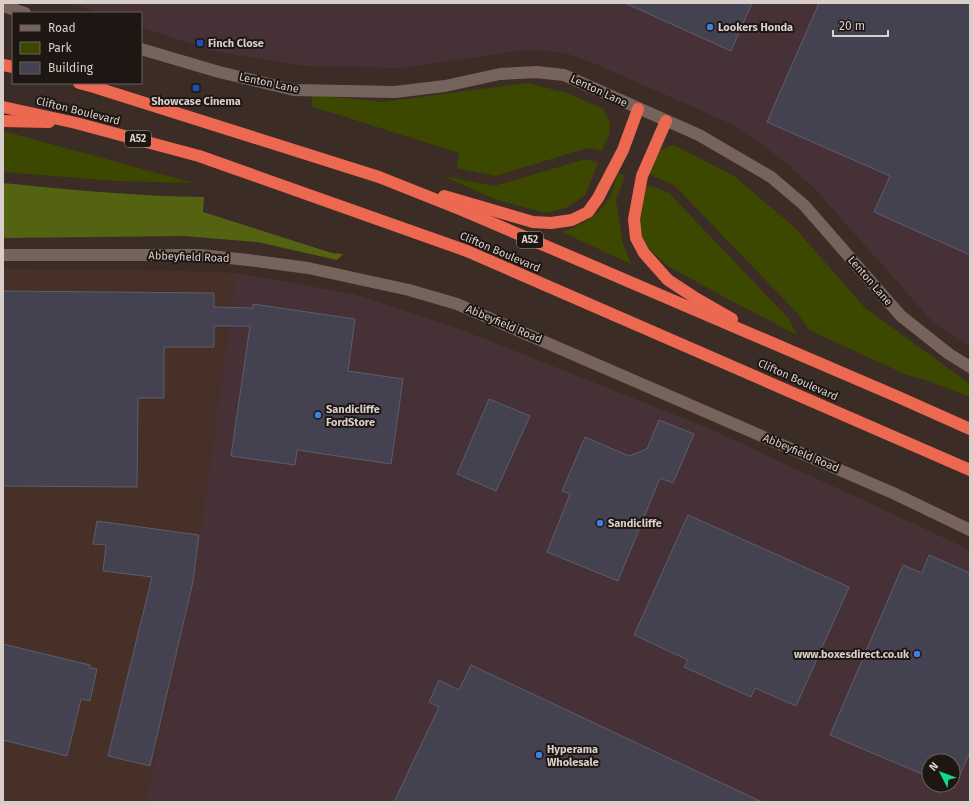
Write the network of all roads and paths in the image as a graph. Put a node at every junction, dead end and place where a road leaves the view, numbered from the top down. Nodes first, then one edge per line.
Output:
1 (3, 6) edge
2 (22, 12) edge
3 (142, 49) edge
4 (83, 84) edge
5 (3, 107) edge
6 (638, 109) junction
7 (3, 121) edge
8 (666, 121) junction
9 (76, 122) junction
10 (379, 177) junction
11 (3, 255) edge
12 (794, 352) junction
13 (970, 367) edge
14 (970, 429) edge
15 (970, 470) edge
16 (970, 530) edge

1 - 2 street
3 - 6 street, Lenton Lane
4 - 10 highway, Clifton Boulevard / A52
5 - 9 highway, Clifton Boulevard / A52
6 - 8 street, Lenton Lane
6 - 10 highway
7 - 9 highway
8 - 12 highway
8 - 13 street, Lenton Lane
9 - 15 highway, Clifton Boulevard / A52
10 - 12 highway, Clifton Boulevard / A52
11 - 16 street, Abbeyfield Road
12 - 14 highway, Clifton Boulevard / A52

